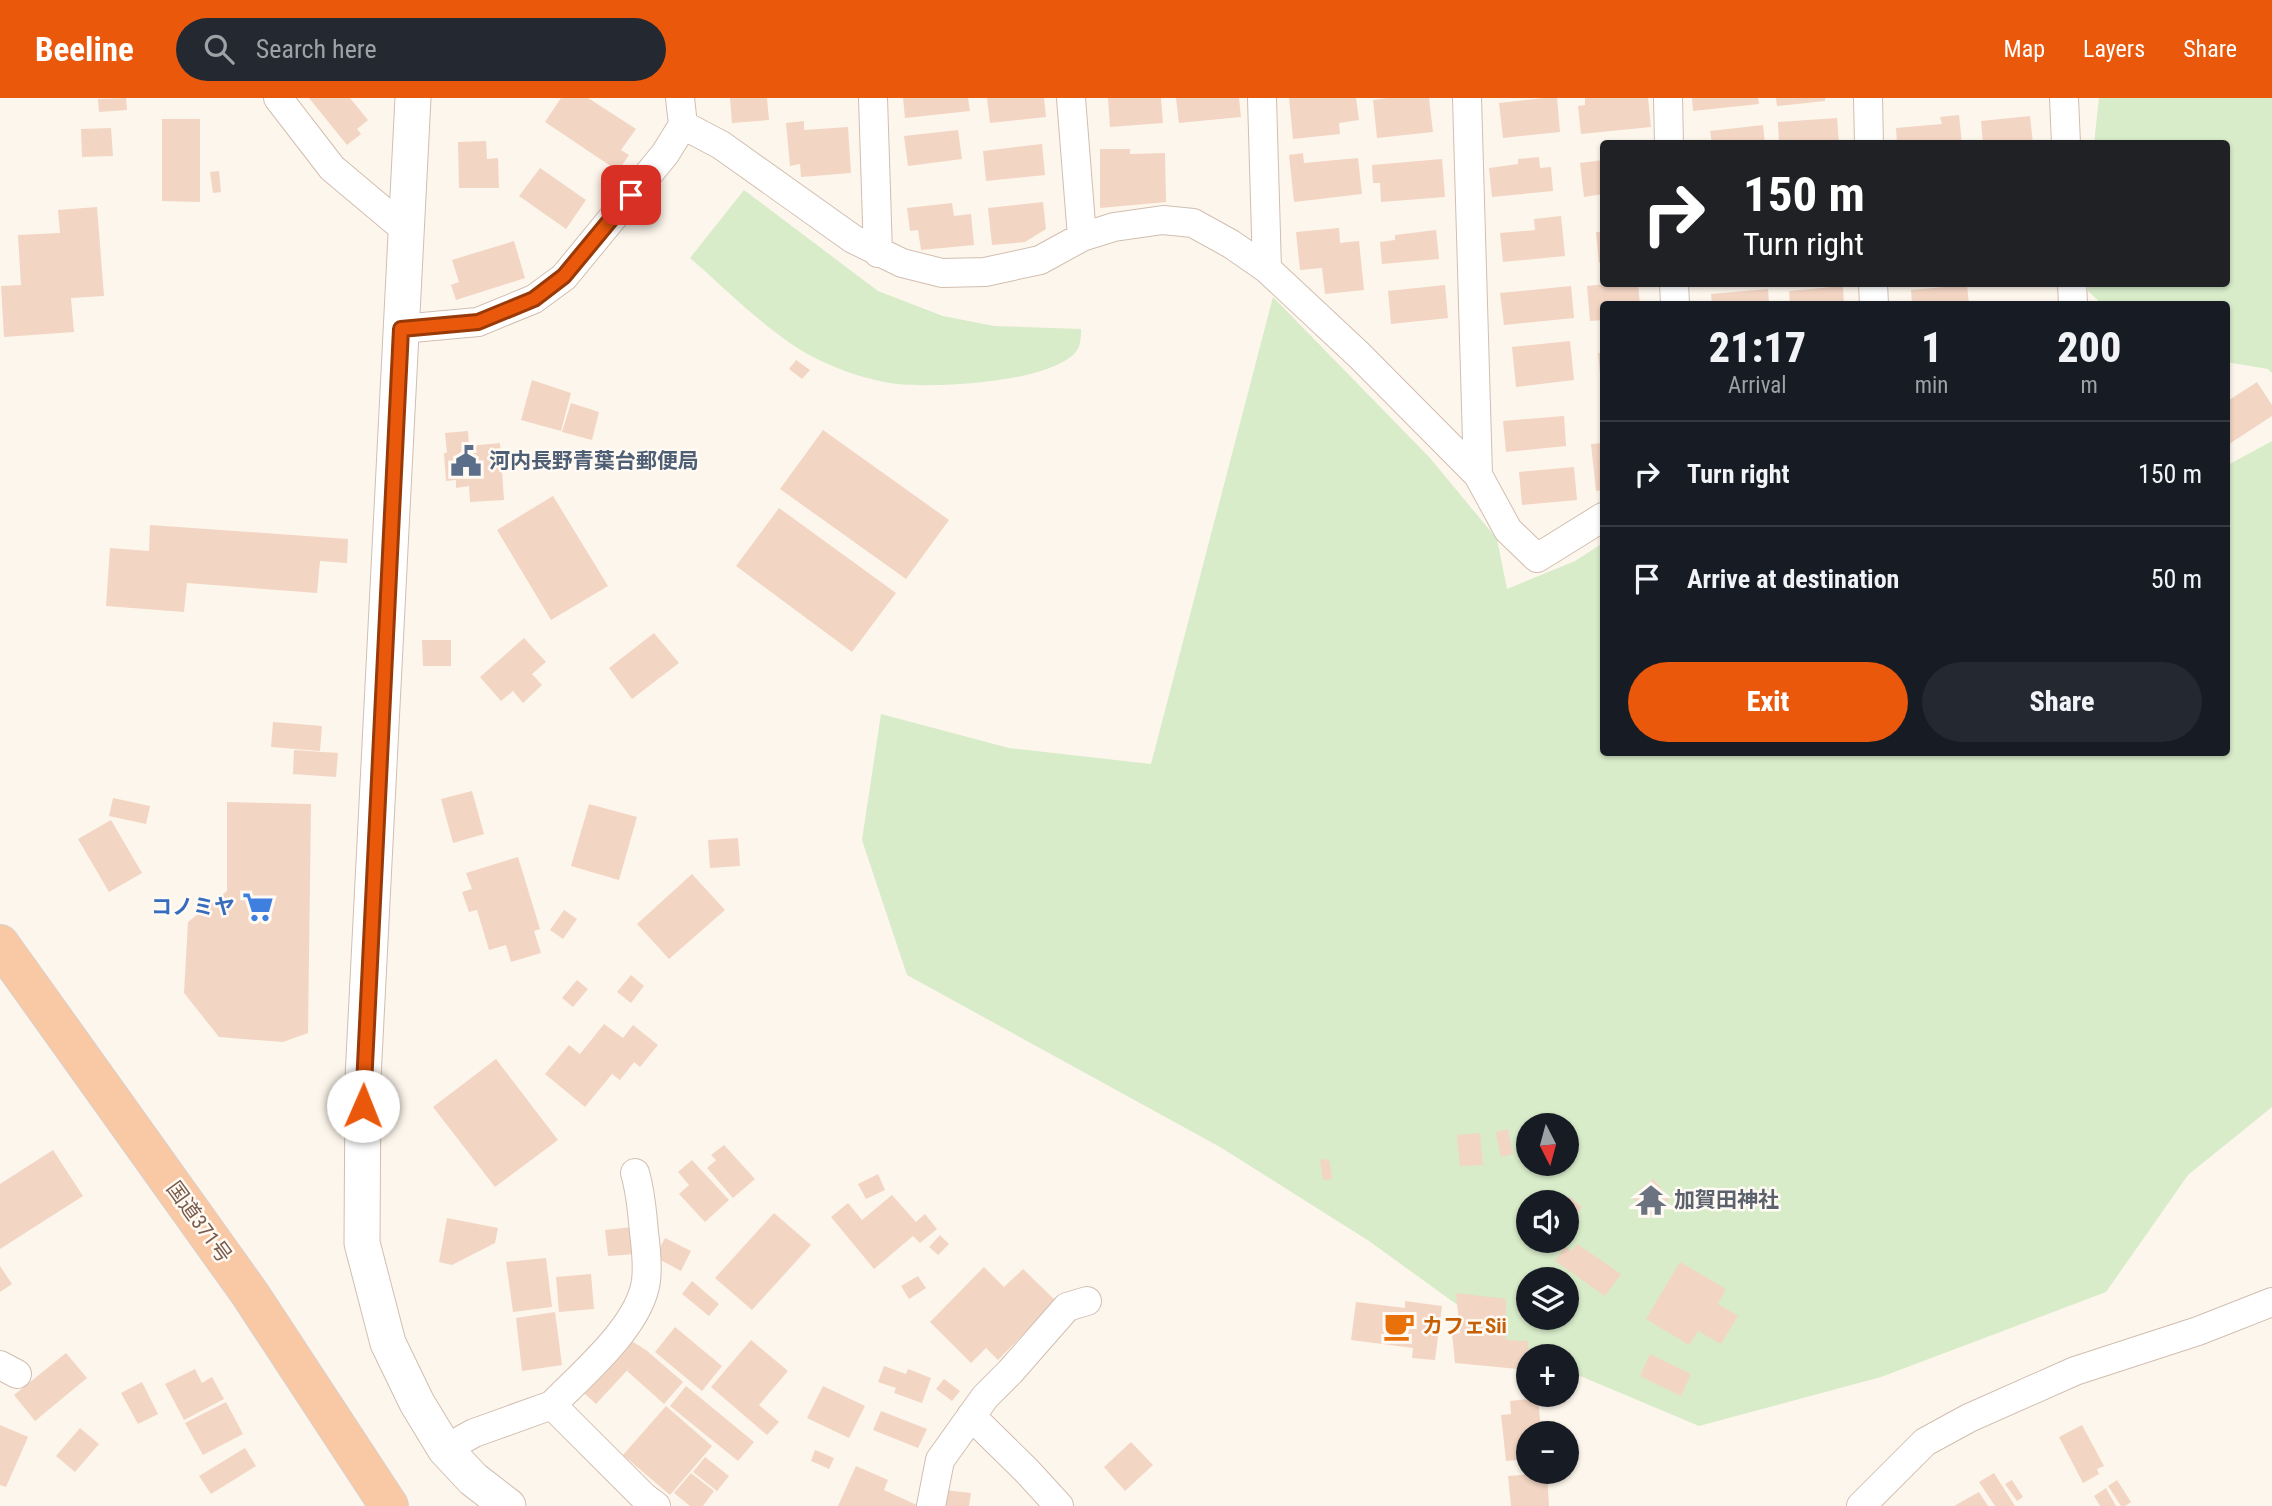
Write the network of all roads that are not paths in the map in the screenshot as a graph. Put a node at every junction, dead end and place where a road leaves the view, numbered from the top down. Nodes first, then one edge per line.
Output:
1 (278, 98) edge
2 (413, 98) edge
3 (873, 98) edge
4 (1071, 98) edge
5 (1262, 98) edge
6 (1466, 98) edge
7 (1668, 98) edge
8 (1868, 98) edge
9 (2064, 98) edge
10 (682, 112) edge
11 (1670, 140) edge
12 (1869, 140) edge
13 (2066, 140) edge
14 (407, 231) junction
15 (1082, 237) junction
16 (878, 253) junction
17 (1267, 269) junction
18 (401, 329) junction
19 (1478, 475) junction
20 (1600, 519) edge
21 (0, 944) edge
22 (635, 1173) dead end
23 (1087, 1301) dead end
24 (2272, 1302) edge
25 (552, 1405) junction
26 (971, 1416) junction
27 (445, 1449) junction
28 (389, 1506) edge
29 (508, 1506) edge
30 (656, 1506) edge
31 (931, 1506) edge
32 (1059, 1506) edge
33 (1861, 1506) edge

1 - 14 street
2 - 14 street
3 - 16 street
4 - 15 street
5 - 17 street
6 - 19 street
7 - 11 street
8 - 12 street
9 - 13 street
10 - 16 street
10 - 18 street
14 - 18 street
15 - 16 street
15 - 17 street
17 - 19 street
18 - 27 street
19 - 20 street
21 - 28 highway, 国道371号
22 - 25 street
23 - 26 street
24 - 33 street
25 - 27 street
25 - 30 street
26 - 31 street
26 - 32 street
27 - 29 street

